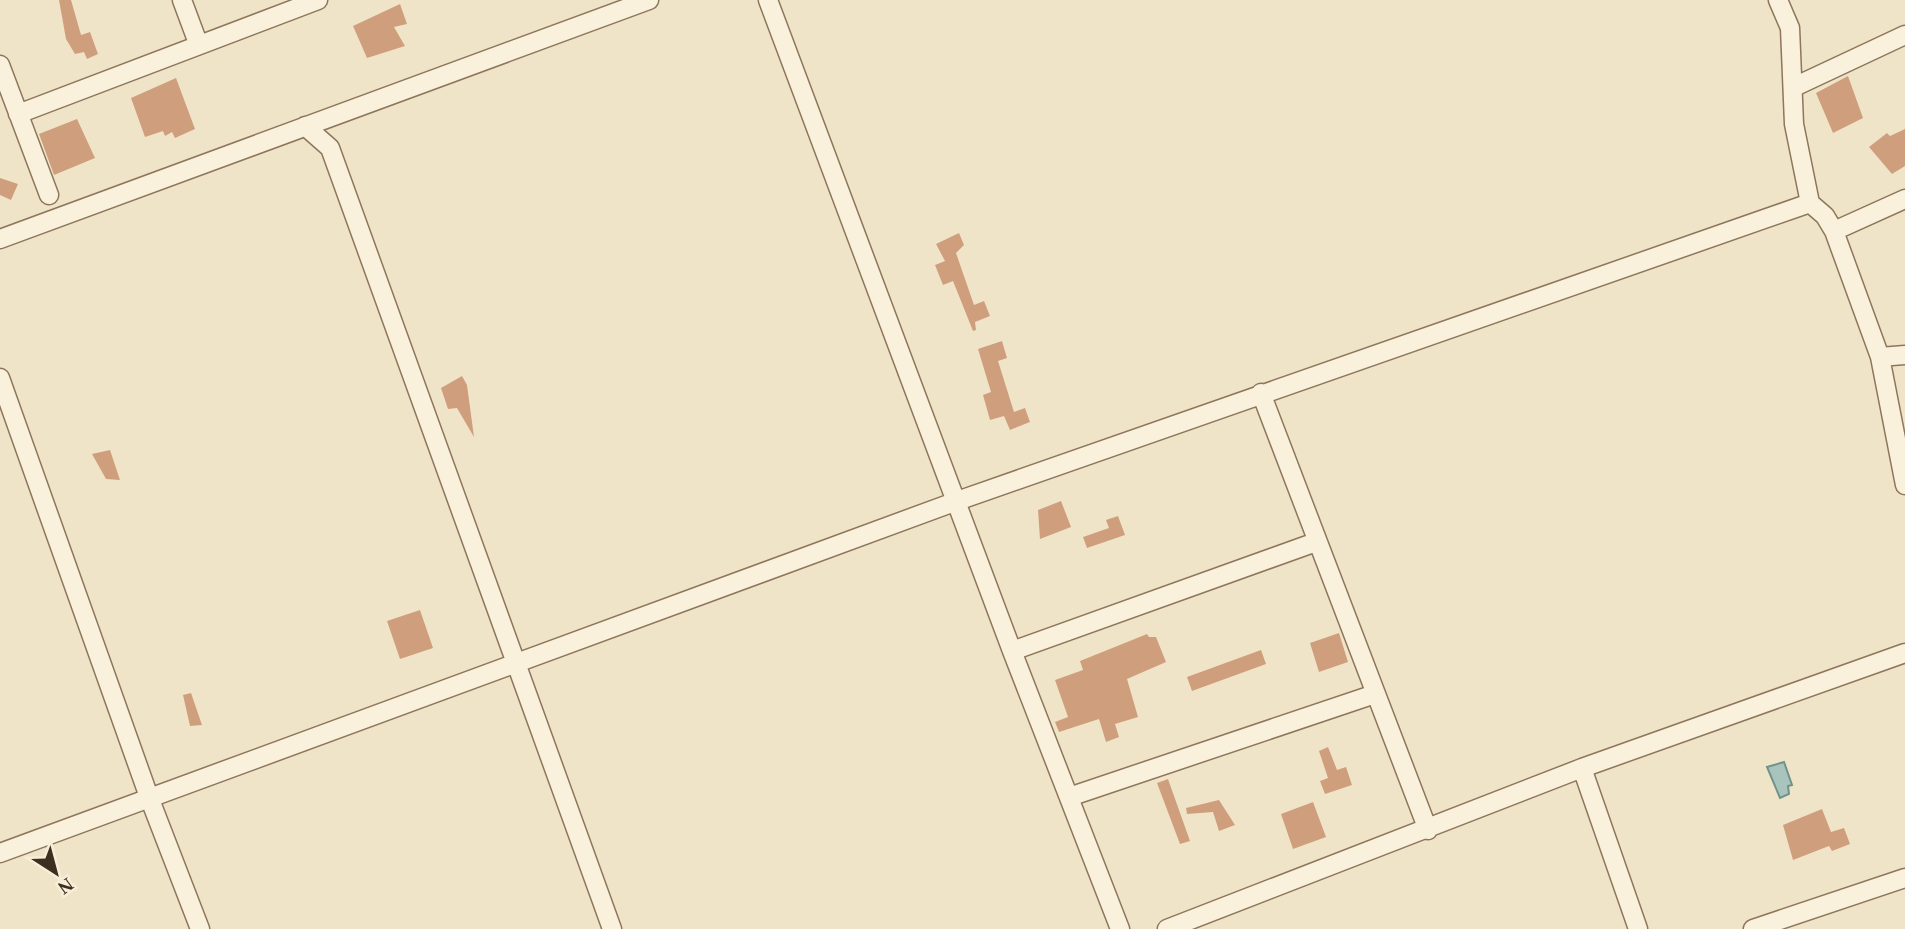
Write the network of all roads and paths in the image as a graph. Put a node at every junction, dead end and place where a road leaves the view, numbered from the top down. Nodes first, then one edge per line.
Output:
1 (182, 0) edge
2 (318, 0) edge
3 (649, 0) edge
4 (768, 0) edge
5 (1778, 0) edge
6 (1905, 35) edge
7 (198, 43) junction
8 (0, 65) edge
9 (1794, 88) junction
10 (341, 113) junction
11 (18, 114) junction
12 (305, 126) junction
13 (330, 148) junction
14 (49, 195) dead end
15 (1905, 199) edge
16 (1810, 203) junction
17 (1834, 231) junction
18 (0, 239) edge
19 (1905, 355) edge
20 (1880, 357) junction
21 (0, 379) edge
22 (1261, 393) junction
23 (1905, 485) edge
24 (957, 501) junction
25 (1316, 542) junction
26 (1012, 652) junction
27 (1905, 653) edge
28 (517, 662) junction
29 (1375, 694) junction
30 (1582, 768) junction
31 (149, 797) junction
32 (1069, 797) junction
33 (1428, 830) junction
34 (0, 853) edge
35 (1905, 878) edge
36 (200, 929) edge
37 (612, 929) edge
38 (1121, 929) edge
39 (1167, 929) edge
40 (1638, 929) edge
41 (1753, 929) edge

1 - 7 street
2 - 7 street
3 - 10 street
4 - 24 street
5 - 9 street
6 - 9 street
7 - 11 street
8 - 11 street
9 - 16 street
10 - 12 street
10 - 13 street
11 - 14 street
12 - 13 street
12 - 18 street
13 - 28 street
15 - 17 street
16 - 17 street
16 - 22 street
17 - 20 street
19 - 20 street
20 - 23 street
21 - 31 street
22 - 24 street
22 - 25 street
24 - 26 street
24 - 28 street
25 - 26 street
25 - 29 street
26 - 32 street
27 - 30 street
28 - 31 street
28 - 37 street
29 - 32 street
29 - 33 street
30 - 33 street
30 - 40 street
31 - 34 street
31 - 36 street
32 - 38 street
33 - 39 street
35 - 41 street

